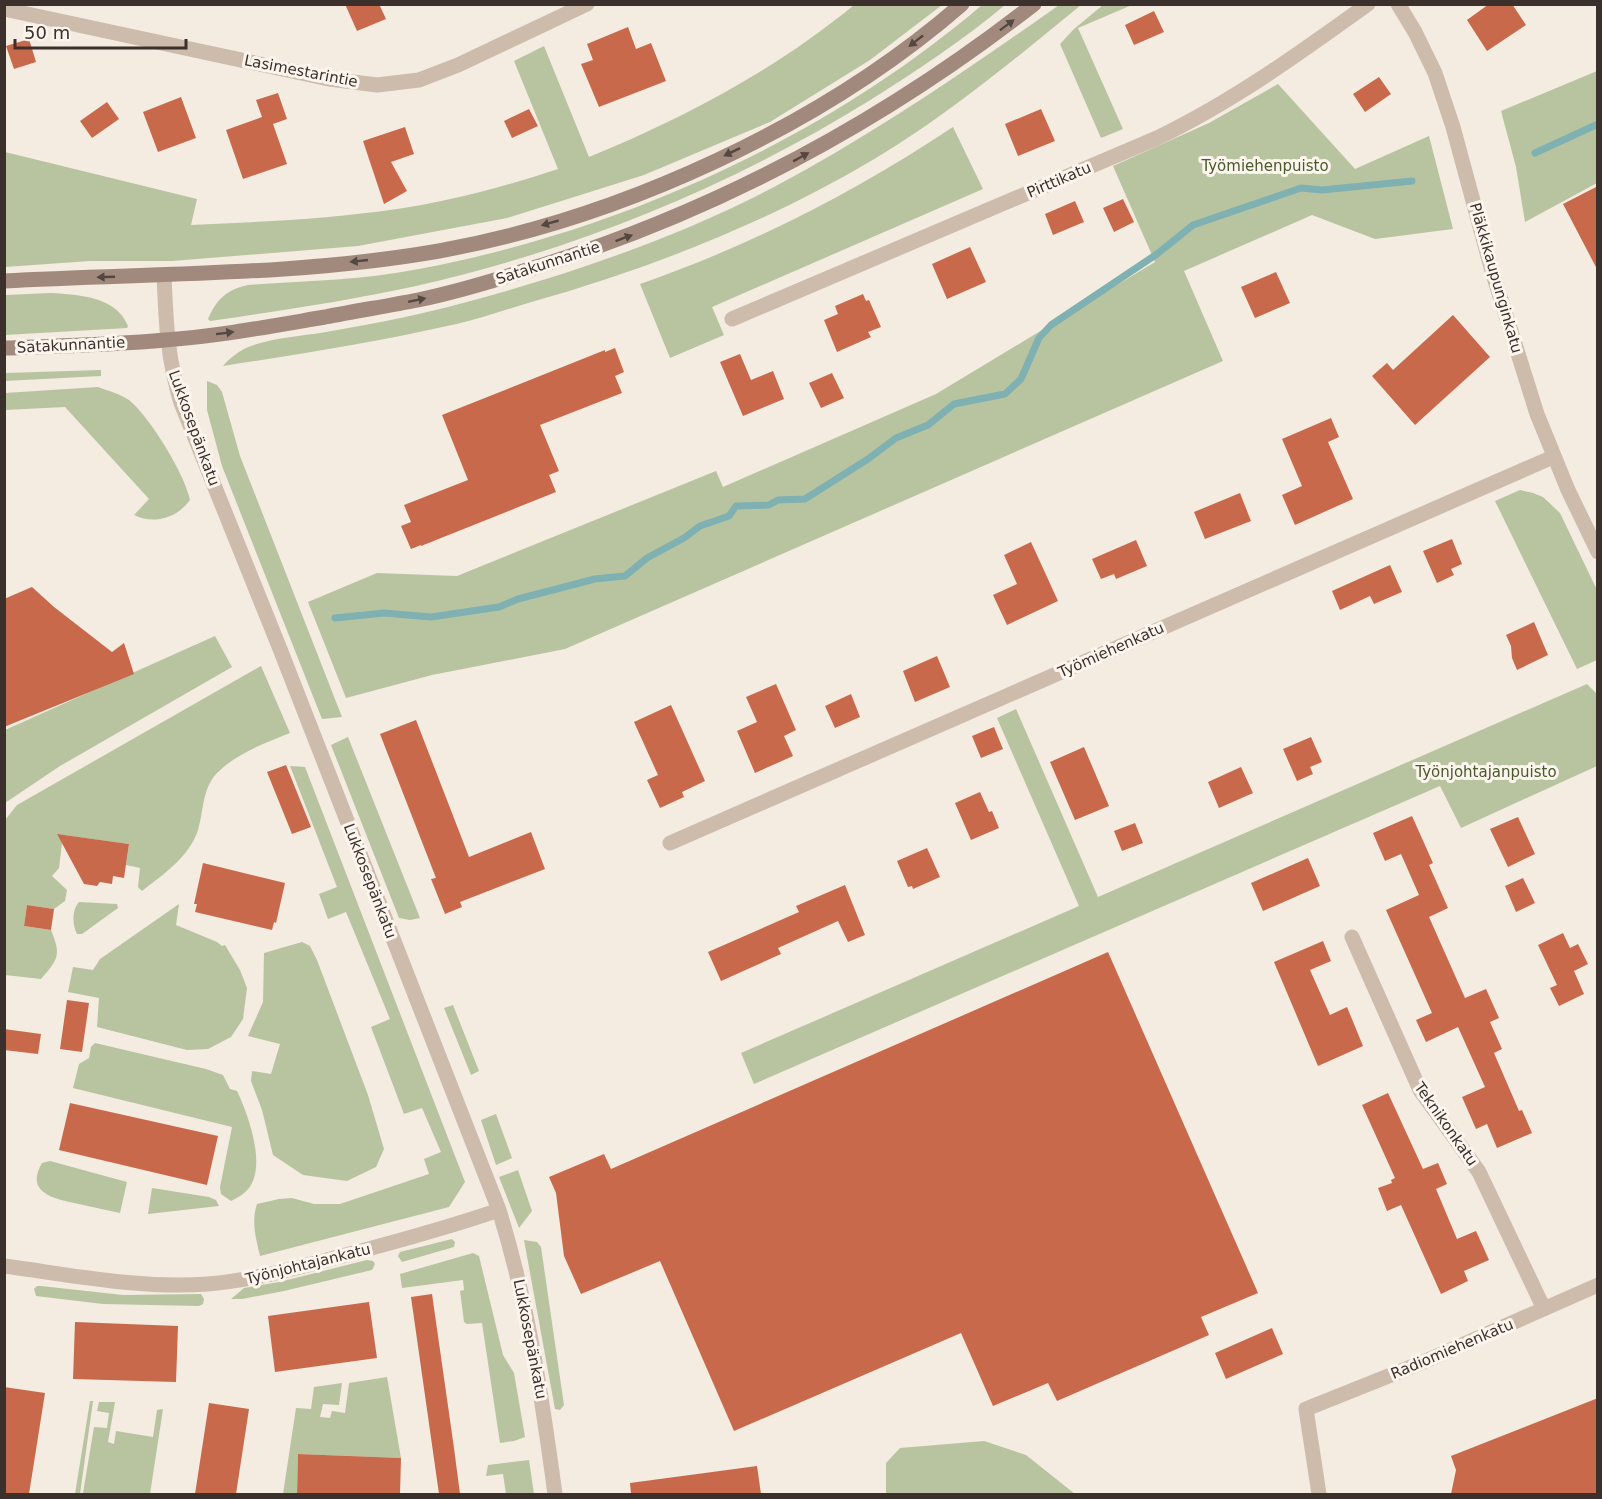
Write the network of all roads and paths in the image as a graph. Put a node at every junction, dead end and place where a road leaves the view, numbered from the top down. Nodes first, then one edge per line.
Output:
1 (587, 4) edge
2 (962, 4) edge
3 (1034, 4) edge
4 (1368, 4) edge
5 (1398, 4) edge
6 (4, 9) edge
7 (164, 275) junction
8 (4, 281) edge
9 (732, 319) dead end
10 (167, 340) junction
11 (4, 348) edge
12 (1553, 457) junction
13 (1595, 541) edge
14 (670, 843) dead end
15 (1352, 937) dead end
16 (499, 1210) junction
17 (4, 1266) edge
18 (1598, 1285) edge
19 (1544, 1309) junction
20 (555, 1494) edge
21 (1318, 1494) edge

1 - 6 street, Lasimestarintie
2 -> 7 main road
10 -> 3 main road, Satakunnantie
4 - 9 street, Pirttikatu
5 - 12 street, Pläkkikaupunginkatu
7 -> 8 main road
7 - 10 street, Lukkosepänkatu
10 - 11 main road, Satakunnantie
10 - 16 street, Lukkosepänkatu
12 - 13 street, Pläkkikaupunginkatu
12 - 14 street, Työmiehenkatu
15 - 19 street, Teknikonkatu
16 - 17 street, Työnjohtajankatu
16 - 20 street, Lukkosepänkatu
18 - 19 street, Radiomiehenkatu
19 - 21 street, Radiomiehenkatu

